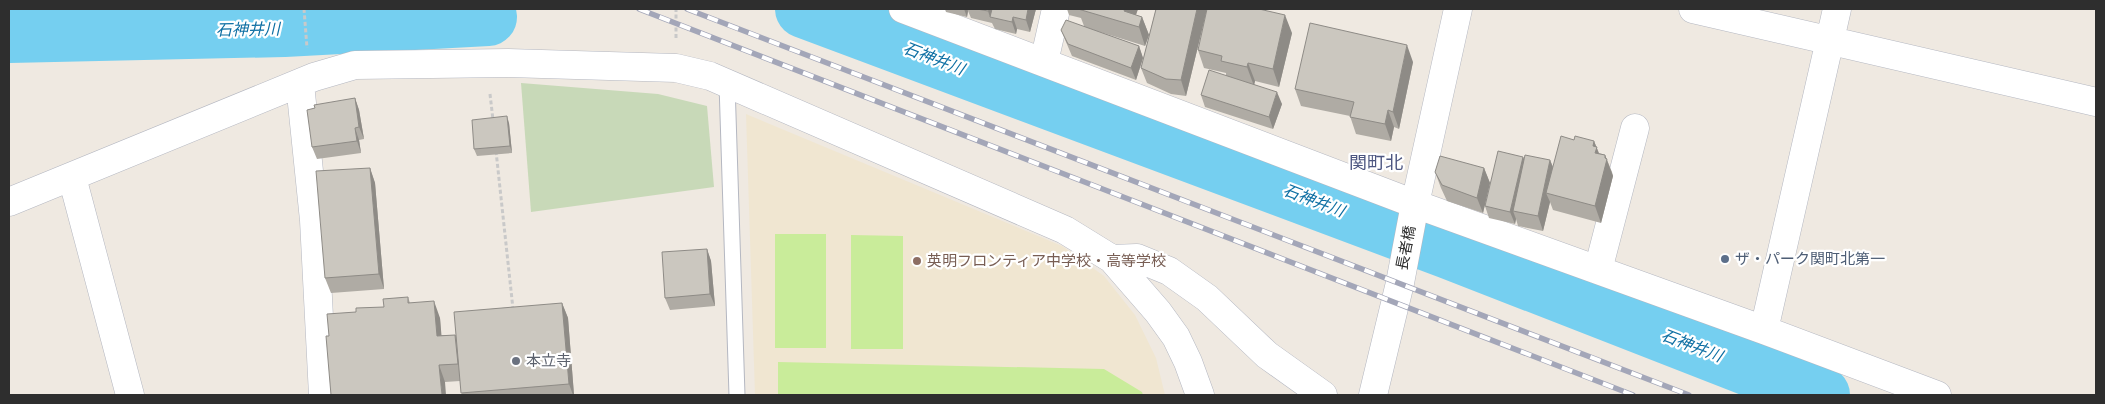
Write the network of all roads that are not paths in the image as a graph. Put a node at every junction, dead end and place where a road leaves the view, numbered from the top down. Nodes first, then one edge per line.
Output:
1 (903, 9) edge
2 (1056, 9) edge
3 (1458, 9) edge
4 (1693, 9) edge
5 (1838, 9) edge
6 (1830, 41) junction
7 (1044, 62) junction
8 (307, 81) junction
9 (727, 84) junction
10 (2096, 102) edge
11 (1635, 128) dead end
12 (72, 177) junction
13 (9, 202) edge
14 (1414, 209) junction
15 (1112, 259) junction
16 (1598, 270) junction
17 (1764, 330) junction
18 (130, 395) edge
19 (323, 395) edge
20 (737, 395) edge
21 (1200, 395) edge
22 (1323, 395) edge
23 (1373, 395) edge
24 (1937, 395) edge

1 - 7 street
2 - 7 street
3 - 14 street, 長者橋
4 - 6 street
5 - 6 street
6 - 10 street
6 - 17 street
7 - 14 street
8 - 9 street
8 - 12 street
8 - 19 street
9 - 15 street
9 - 20 lane
11 - 16 street
12 - 13 street
12 - 18 street
14 - 16 street
14 - 23 street, 長者橋
15 - 21 street
15 - 22 street
16 - 17 street
17 - 24 street

